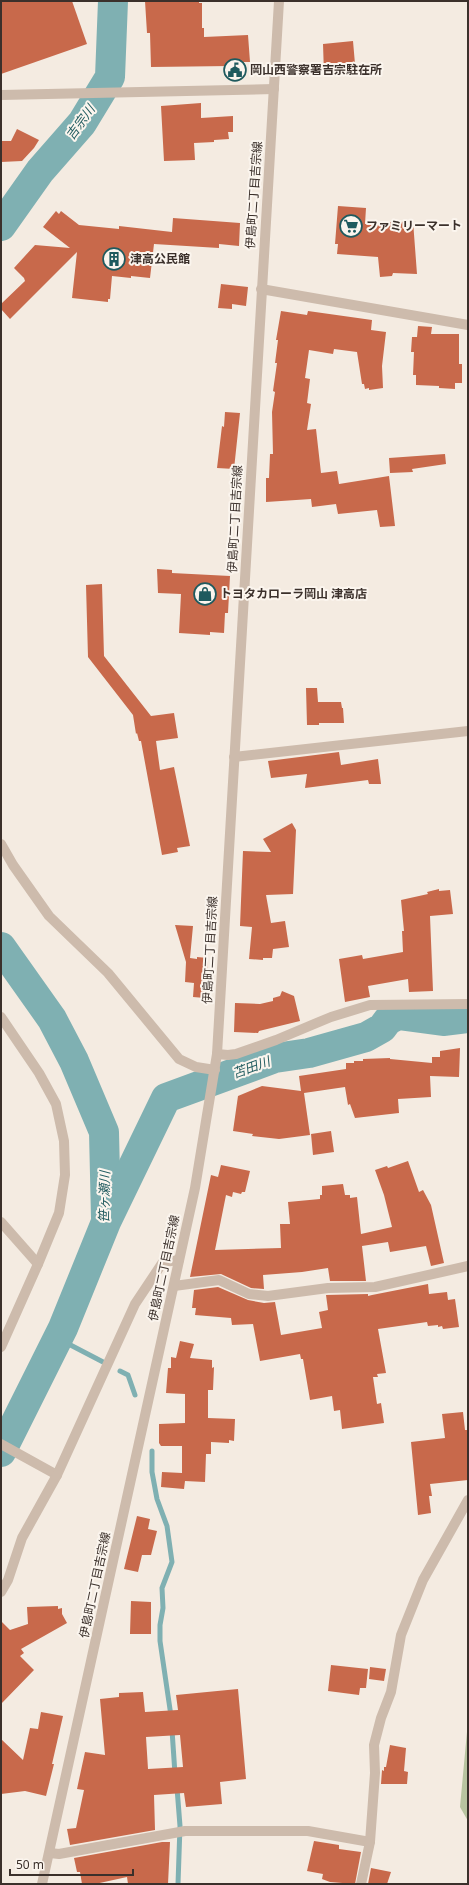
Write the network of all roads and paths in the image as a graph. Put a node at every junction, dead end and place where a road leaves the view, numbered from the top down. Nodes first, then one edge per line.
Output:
1 (279, 1) edge
2 (274, 89) junction
3 (1, 95) edge
4 (261, 289) junction
5 (468, 325) edge
6 (468, 730) edge
7 (234, 756) junction
8 (1, 844) edge
9 (468, 1004) edge
10 (1, 1017) edge
11 (217, 1054) junction
12 (215, 1070) junction
13 (1, 1222) edge
14 (179, 1260) junction
15 (38, 1264) junction
16 (468, 1266) edge
17 (174, 1286) junction
18 (1, 1347) edge
19 (1, 1444) edge
20 (57, 1475) junction
21 (468, 1500) edge
22 (1, 1592) edge
23 (370, 1842) junction
24 (50, 1853) junction
25 (42, 1884) edge
26 (361, 1884) edge

1 - 2 street, 伊島町二丁目吉宗線
2 - 3 street
2 - 4 street, 伊島町二丁目吉宗線
4 - 5 street
4 - 7 street, 伊島町二丁目吉宗線
6 - 7 street
7 - 11 street, 伊島町二丁目吉宗線
8 - 12 street
9 - 11 street
10 - 15 street
11 - 12 street, 伊島町二丁目吉宗線
12 - 14 street, 伊島町二丁目吉宗線
13 - 15 street
14 - 17 street, 伊島町二丁目吉宗線
14 - 20 street
15 - 18 street
16 - 17 street
17 - 24 street, 伊島町二丁目吉宗線
19 - 20 street
20 - 22 street
21 - 23 street
23 - 24 street
23 - 26 street
24 - 25 street, 伊島町二丁目吉宗線

